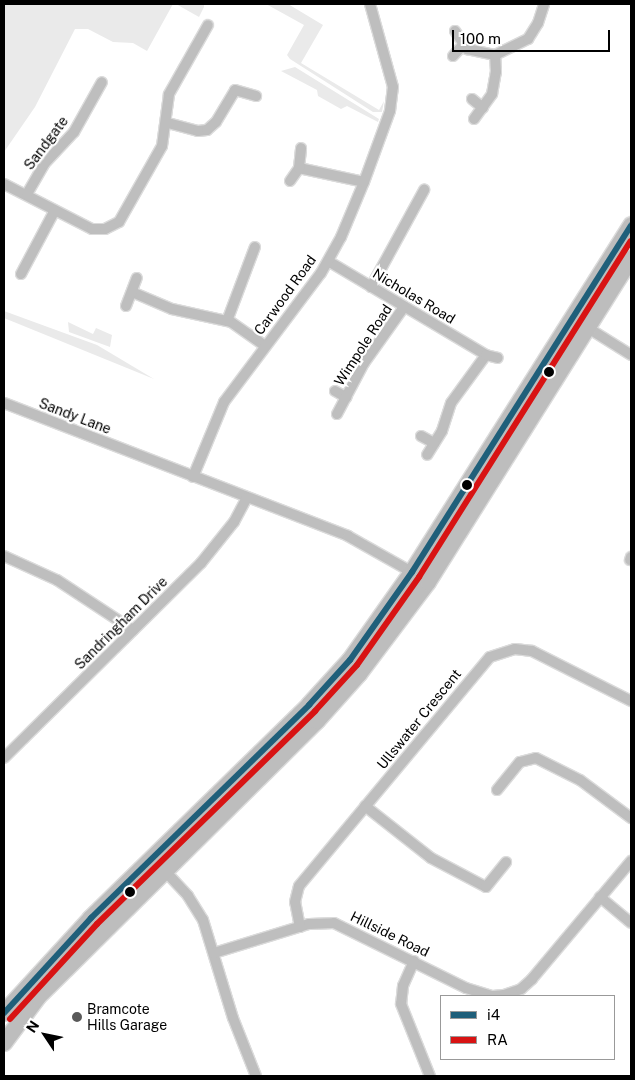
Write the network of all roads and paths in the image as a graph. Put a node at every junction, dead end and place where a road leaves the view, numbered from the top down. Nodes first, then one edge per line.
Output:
1 (370, 4) edge
2 (544, 4) edge
3 (208, 25) dead end
4 (455, 31) dead end
5 (462, 46) junction
6 (494, 55) junction
7 (453, 56) dead end
8 (102, 82) dead end
9 (256, 96) dead end
10 (472, 99) dead end
11 (483, 108) junction
12 (474, 119) dead end
13 (168, 123) junction
14 (301, 148) dead end
15 (298, 168) junction
16 (290, 181) dead end
17 (364, 182) junction
18 (4, 184) edge
19 (424, 190) dead end
20 (27, 194) junction
21 (55, 210) junction
22 (631, 225) edge
23 (255, 247) dead end
24 (631, 258) edge
25 (328, 261) junction
26 (20, 274) dead end
27 (137, 278) dead end
28 (371, 287) junction
29 (132, 292) junction
30 (126, 306) dead end
31 (404, 307) junction
32 (227, 321) junction
33 (588, 328) junction
34 (265, 346) junction
35 (486, 355) junction
36 (631, 355) edge
37 (498, 358) dead end
38 (335, 391) dead end
39 (346, 397) junction
40 (4, 403) edge
41 (337, 414) dead end
42 (421, 436) dead end
43 (434, 443) junction
44 (427, 455) dead end
45 (193, 477) junction
46 (247, 498) junction
47 (4, 556) edge
48 (412, 572) junction
49 (132, 630) junction
50 (631, 701) edge
51 (4, 743) edge
52 (8, 754) edge
53 (498, 790) dead end
54 (365, 806) junction
55 (631, 818) edge
56 (631, 861) edge
57 (506, 862) dead end
58 (165, 871) junction
59 (600, 898) junction
60 (631, 923) edge
61 (300, 927) junction
62 (214, 953) junction
63 (414, 961) junction
64 (486, 995) edge
65 (497, 995) edge
66 (4, 1013) edge
67 (4, 1043) edge
68 (256, 1076) edge
69 (430, 1076) edge

1 - 17 street, Carwood Road
2 - 6 street
3 - 13 street
4 - 5 street
5 - 6 street
5 - 7 street
6 - 11 street
8 - 20 street, Sandgate
9 - 13 street
10 - 11 street
11 - 12 street
13 - 21 street
14 - 15 street
15 - 16 street
15 - 17 street
17 - 25 street, Carwood Road
18 - 20 street
19 - 28 street
20 - 21 street
21 - 26 street
22 - 48 highway
23 - 32 street
24 - 33 highway
25 - 28 street, Nicholas Road
25 - 34 street, Carwood Road
27 - 29 street
28 - 31 street, Nicholas Road
29 - 30 street
29 - 32 street
31 - 35 street, Nicholas Road
31 - 39 street, Wimpole Road
32 - 34 street
33 - 36 street
33 - 58 highway
34 - 45 street, Carwood Road
35 - 37 street, Nicholas Road
35 - 43 street
38 - 39 street, Wimpole Road
39 - 41 street, Wimpole Road
40 - 45 street, Sandy Lane
42 - 43 street
43 - 44 street
45 - 46 street, Sandy Lane
46 - 48 street, Sandy Lane
46 - 49 street, Sandringham Drive
47 - 49 street
48 - 66 highway
49 - 52 street, Sandringham Drive
50 - 54 street, Ullswater Crescent
51 - 52 street
53 - 55 street
54 - 57 street
54 - 61 street, Ullswater Crescent
56 - 59 street, Hillside Road
58 - 62 street
58 - 67 highway
59 - 60 street
59 - 65 street, Hillside Road
61 - 62 street, Hillside Road
61 - 63 street, Hillside Road
62 - 68 street
63 - 64 street, Hillside Road
63 - 69 street

